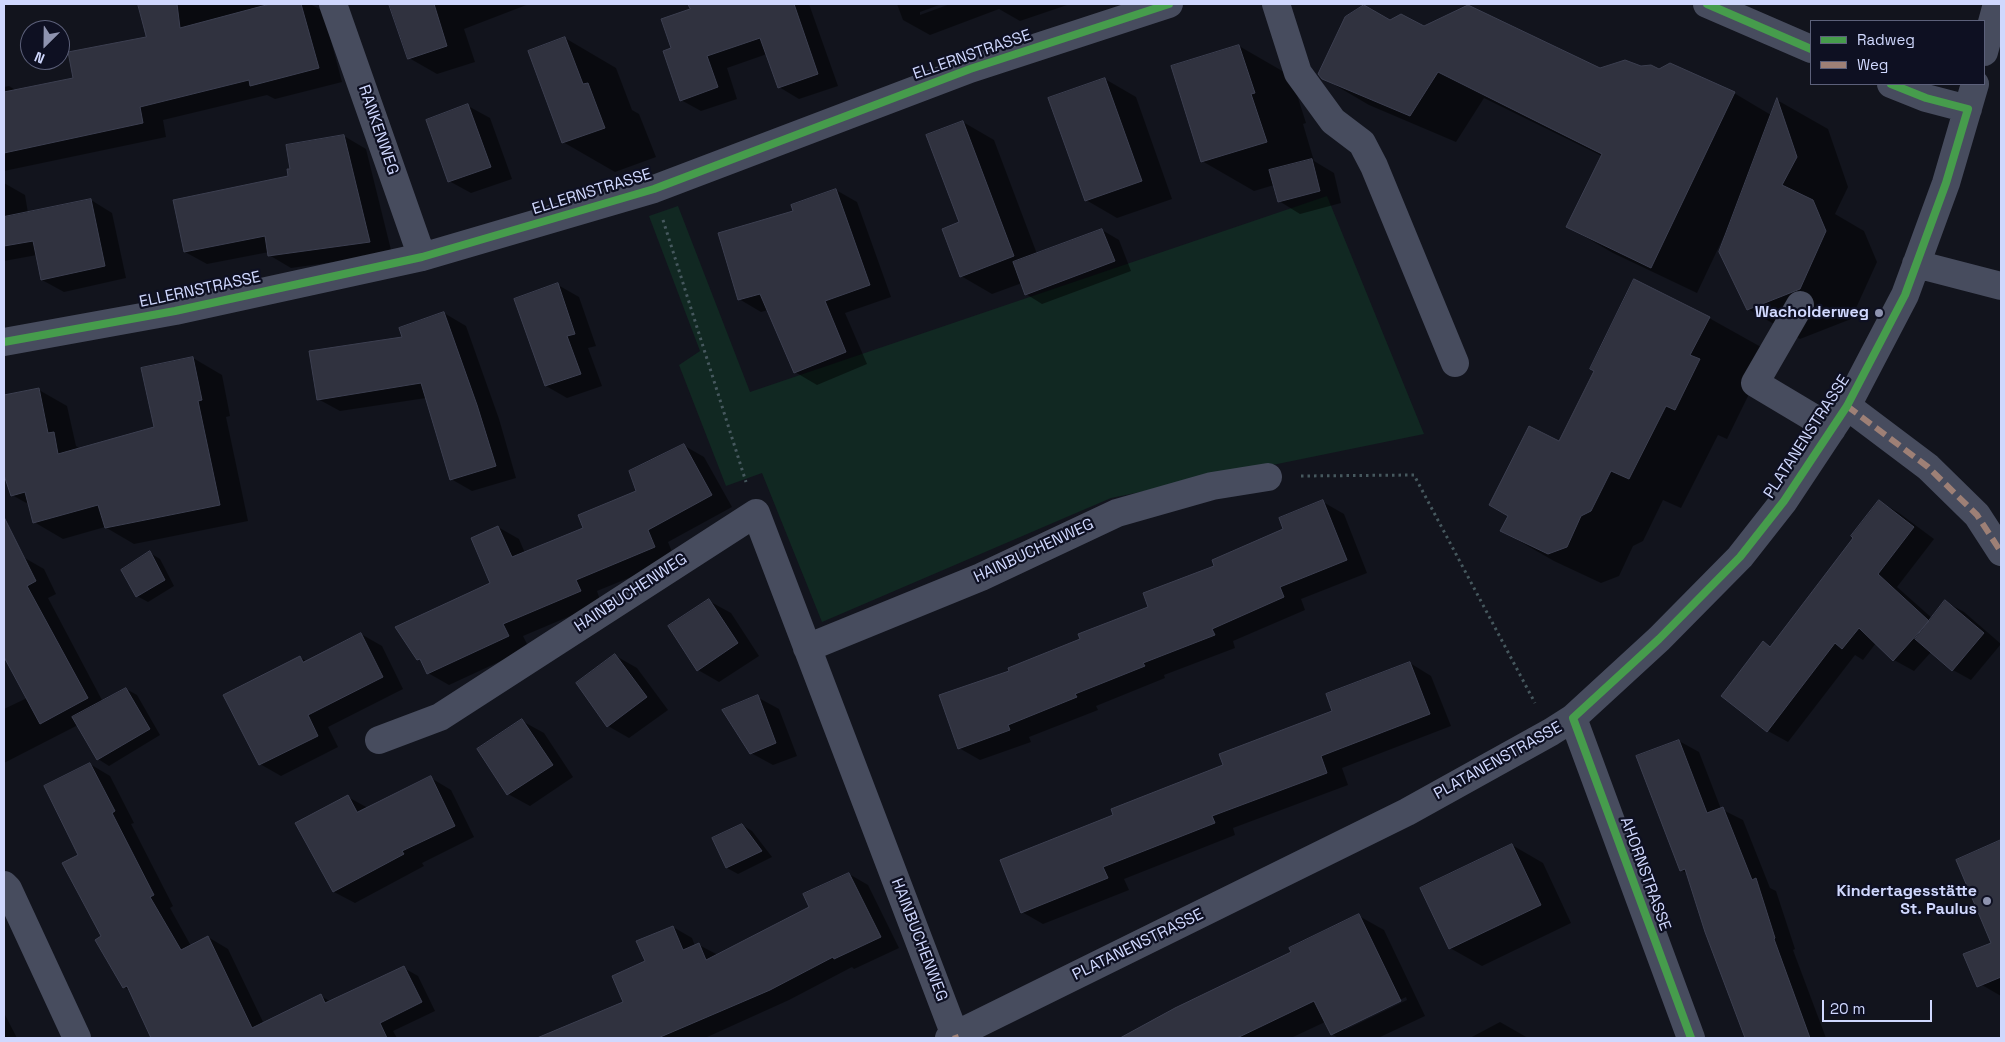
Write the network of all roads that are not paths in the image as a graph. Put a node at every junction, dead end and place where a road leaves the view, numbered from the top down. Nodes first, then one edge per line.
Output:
1 (333, 4) edge
2 (1169, 4) edge
3 (1276, 4) edge
4 (1707, 4) edge
5 (1997, 4) edge
6 (1985, 48) edge
7 (1810, 49) edge
8 (1894, 85) edge
9 (1972, 96) edge
10 (422, 257) junction
11 (1916, 264) junction
12 (2001, 286) edge
13 (1800, 305) dead end
14 (4, 342) edge
15 (1455, 362) dead end
16 (1847, 406) junction
17 (1832, 429) junction
18 (1268, 477) road end
19 (2001, 552) edge
20 (807, 648) junction
21 (1562, 725) junction
22 (379, 740) dead end
23 (4, 884) edge
24 (953, 1037) edge
25 (78, 1038) edge
26 (1692, 1038) edge

1 - 10 street, RANKENWEG
2 - 10 street, ELLERNSTRASSE
3 - 15 street
4 - 7 street
5 - 6 street
8 - 9 street
9 - 11 street, PLATANENSTRASSE
10 - 14 street, ELLERNSTRASSE
11 - 12 street
11 - 16 street, PLATANENSTRASSE
13 - 17 street
16 - 17 street, PLATANENSTRASSE
16 - 19 street
17 - 21 street, PLATANENSTRASSE
18 - 20 street, HAINBUCHENWEG
20 - 22 street, HAINBUCHENWEG
20 - 24 street, HAINBUCHENWEG
21 - 24 street, PLATANENSTRASSE
21 - 26 street, AHORNSTRASSE
23 - 25 street

